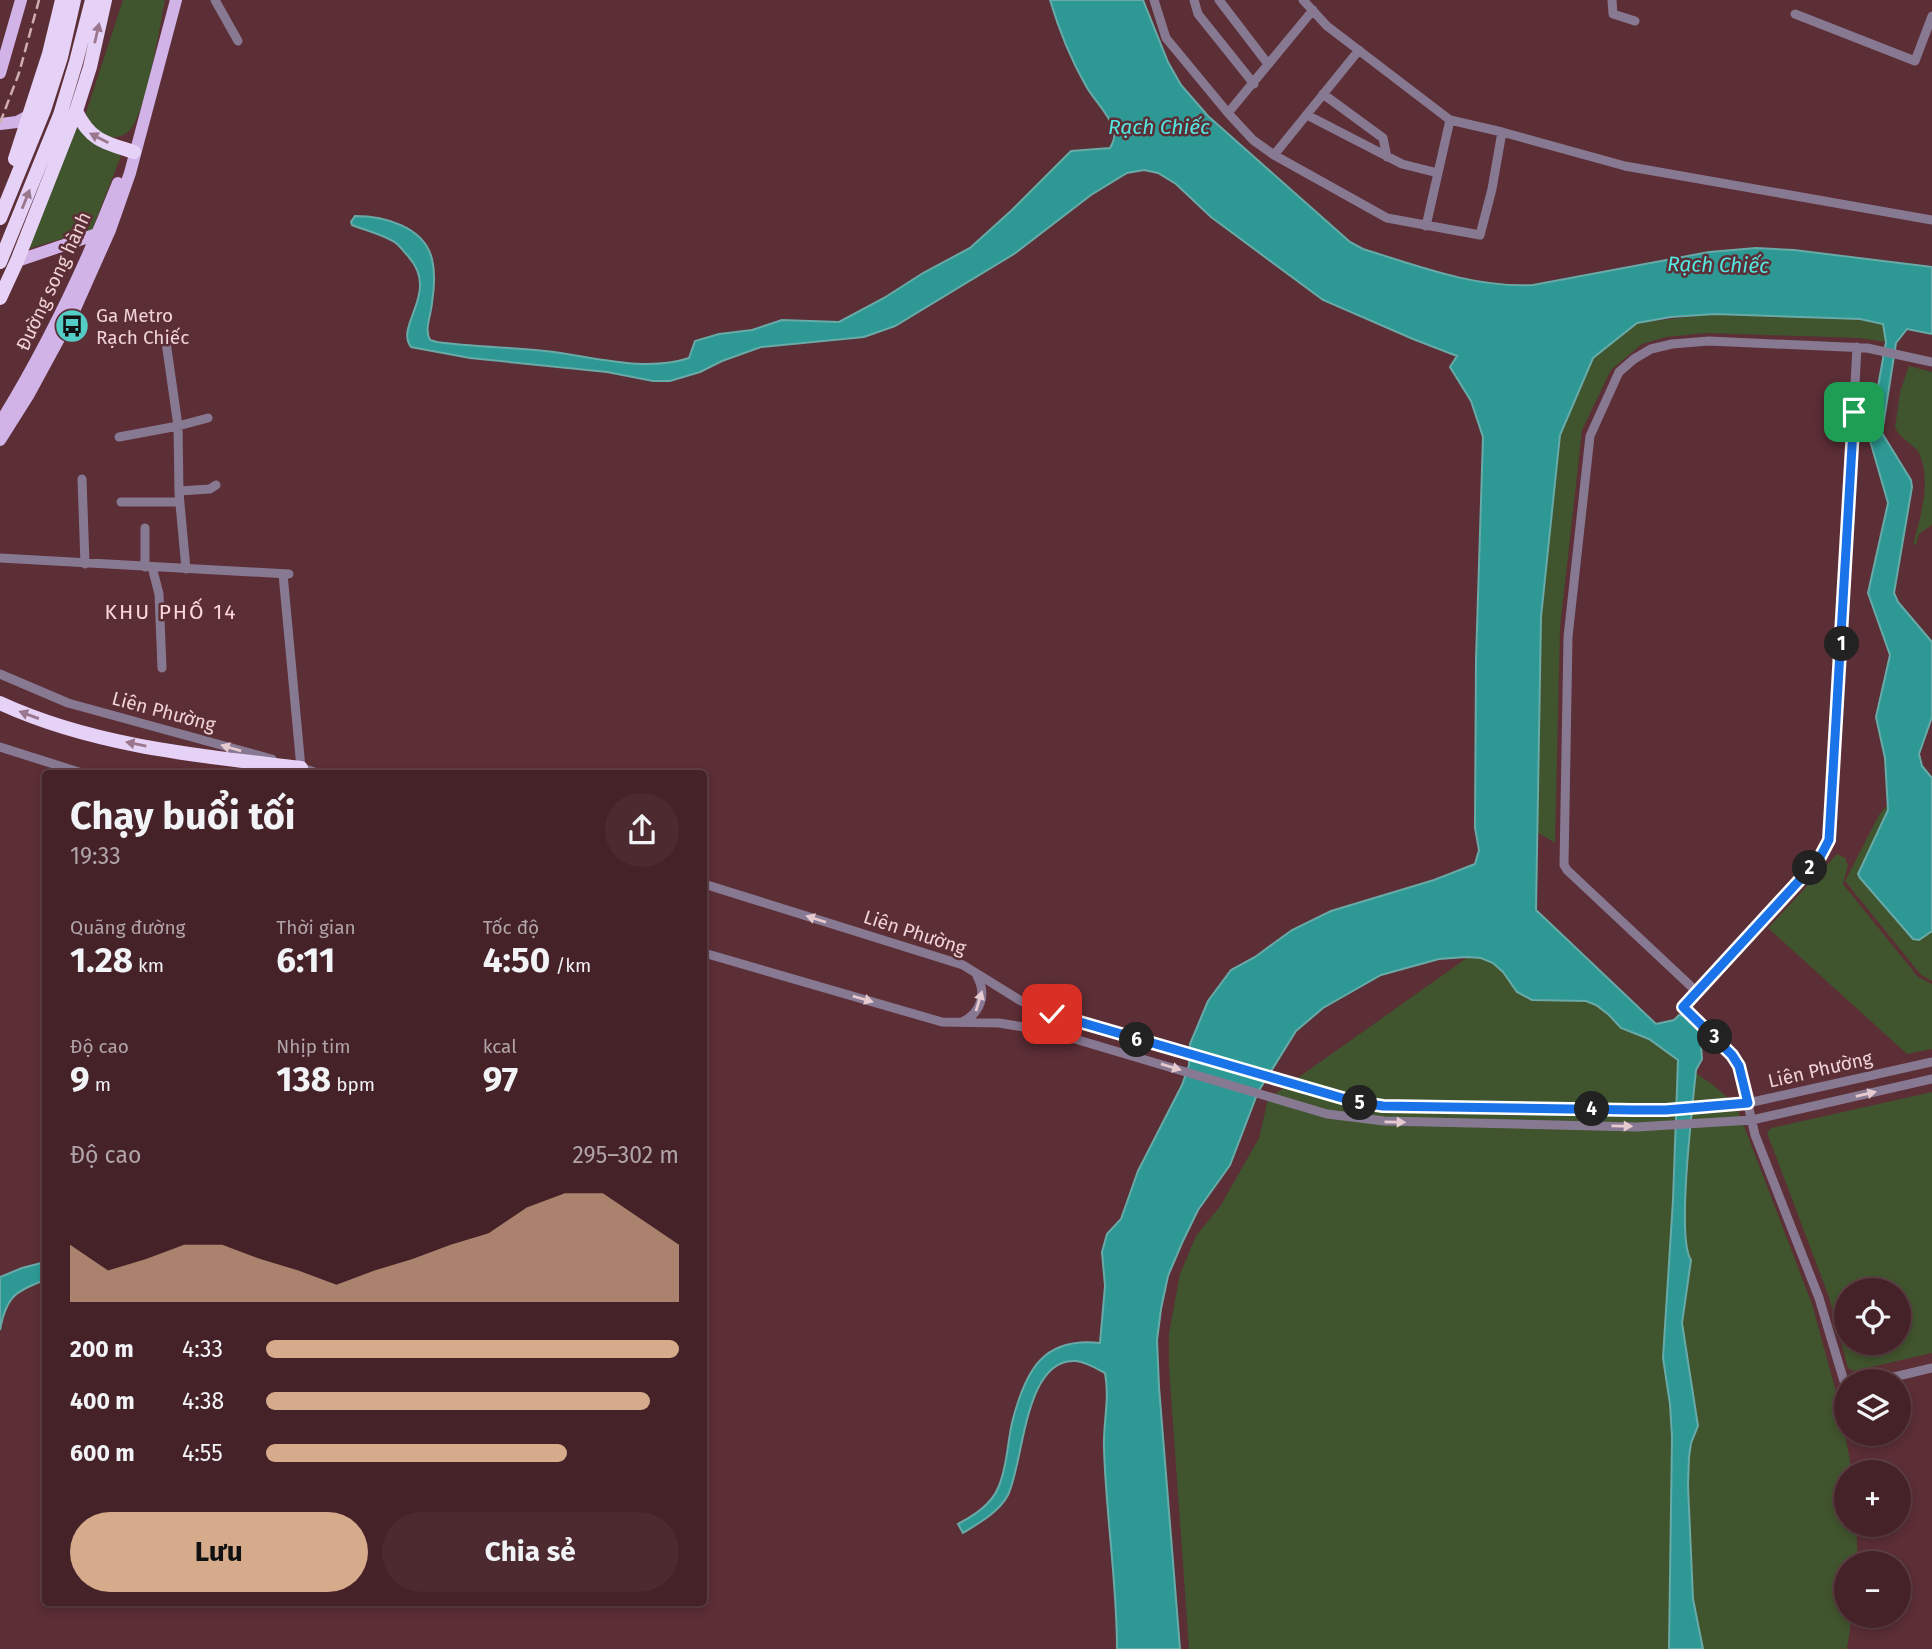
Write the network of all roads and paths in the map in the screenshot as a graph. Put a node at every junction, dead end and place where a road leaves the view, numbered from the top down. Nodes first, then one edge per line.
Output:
1 (21, 0) edge
2 (62, 0) edge
3 (74, 0) edge
4 (92, 0) edge
5 (105, 0) edge
6 (176, 0) edge
7 (215, 0) edge
8 (1154, 0) edge
9 (1195, 0) edge
10 (1219, 0) edge
11 (1303, 0) edge
12 (1612, 0) edge
13 (1313, 10) junction
14 (1795, 14) dead end
15 (1932, 16) edge
16 (1634, 21) dead end
17 (239, 41) dead end
18 (1359, 50) junction
19 (55, 56) junction
20 (1268, 64) junction
21 (83, 65) junction
22 (0, 73) edge
23 (1254, 84) junction
24 (1323, 94) junction
25 (76, 111) junction
26 (1228, 113) junction
27 (30, 115) junction
28 (1307, 115) junction
29 (1450, 120) junction
30 (0, 124) edge
31 (1502, 132) junction
32 (134, 152) junction
33 (1274, 155) junction
34 (1387, 157) junction
35 (1438, 173) junction
36 (0, 196) edge
37 (0, 218) edge
38 (1932, 220) edge
39 (1426, 226) junction
40 (104, 232) junction
41 (17, 261) junction
42 (0, 262) edge
43 (0, 298) edge
44 (166, 342) dead end
45 (1857, 347) junction
46 (1932, 362) edge
47 (208, 418) dead end
48 (0, 423) edge
49 (178, 426) junction
50 (119, 437) dead end
51 (0, 440) edge
52 (82, 478) dead end
53 (216, 485) dead end
54 (179, 491) junction
55 (121, 502) dead end
56 (180, 502) junction
57 (145, 528) dead end
58 (0, 558) edge
59 (85, 564) junction
60 (149, 567) junction
61 (186, 569) junction
62 (162, 668) dead end
63 (0, 674) edge
64 (0, 703) edge
65 (0, 747) edge
66 (301, 768) junction
67 (72, 770) edge
68 (307, 770) edge
69 (707, 885) edge
70 (707, 954) edge
71 (974, 972) junction
72 (1697, 992) junction
73 (958, 1023) junction
74 (1930, 1062) edge
75 (1932, 1079) edge
76 (1822, 1086) junction
77 (1748, 1103) junction
78 (1826, 1104) junction
79 (1752, 1121) junction
80 (1932, 1368) edge
81 (1840, 1369) edge
82 (1911, 1373) edge

1 - 22 main road
2 - 19 highway
3 - 19 highway
4 - 21 highway
21 -> 5 highway
6 - 32 main road, Đường song hành
7 - 17 street
8 - 26 street
9 - 23 street
10 - 20 street
11 - 13 street
12 - 16 street
13 - 18 street
13 - 20 street
14 - 15 street
18 - 24 street
18 - 29 street
19 - 27 highway
19 - 37 highway
20 - 23 street
21 - 25 highway
42 -> 21 highway
23 - 26 street
24 - 28 street
24 - 34 street
32 -> 25 highway
25 - 41 highway
26 - 33 street
27 - 30 main road
27 - 36 highway
28 - 33 street
28 - 34 street
29 - 31 street
29 - 35 street
31 - 38 street
31 - 39 street
32 - 40 main road, Đường song hành
33 - 39 street
34 - 35 street
35 - 39 street
40 - 41 main road
40 - 48 main road, Đường song hành
40 - 51 main road, Đường song hành
41 - 43 highway
44 - 49 street
45 - 46 street
45 - 72 street
45 - 72 street
47 - 49 street
49 - 50 street
49 - 54 street
52 - 59 street
53 - 54 street
54 - 56 street
55 - 56 street
56 - 61 street
57 - 60 street
58 - 59 street
59 - 60 street
60 - 61 street
60 - 62 street
61 - 66 street
66 -> 63 street, Liên Phường
66 -> 64 highway
65 - 67 street
66 - 68 street, Liên Phường
71 -> 69 street, Liên Phường
70 -> 73 street, Liên Phường
73 -> 71 street
71 - 77 street, Liên Phường
72 - 77 street
73 -> 79 street, Liên Phường
74 - 76 street, Liên Phường
78 -> 75 street, Liên Phường
76 - 77 street, Liên Phường
76 - 78 street
77 - 79 street
78 - 79 street, Liên Phường
79 - 81 street
80 - 82 street

